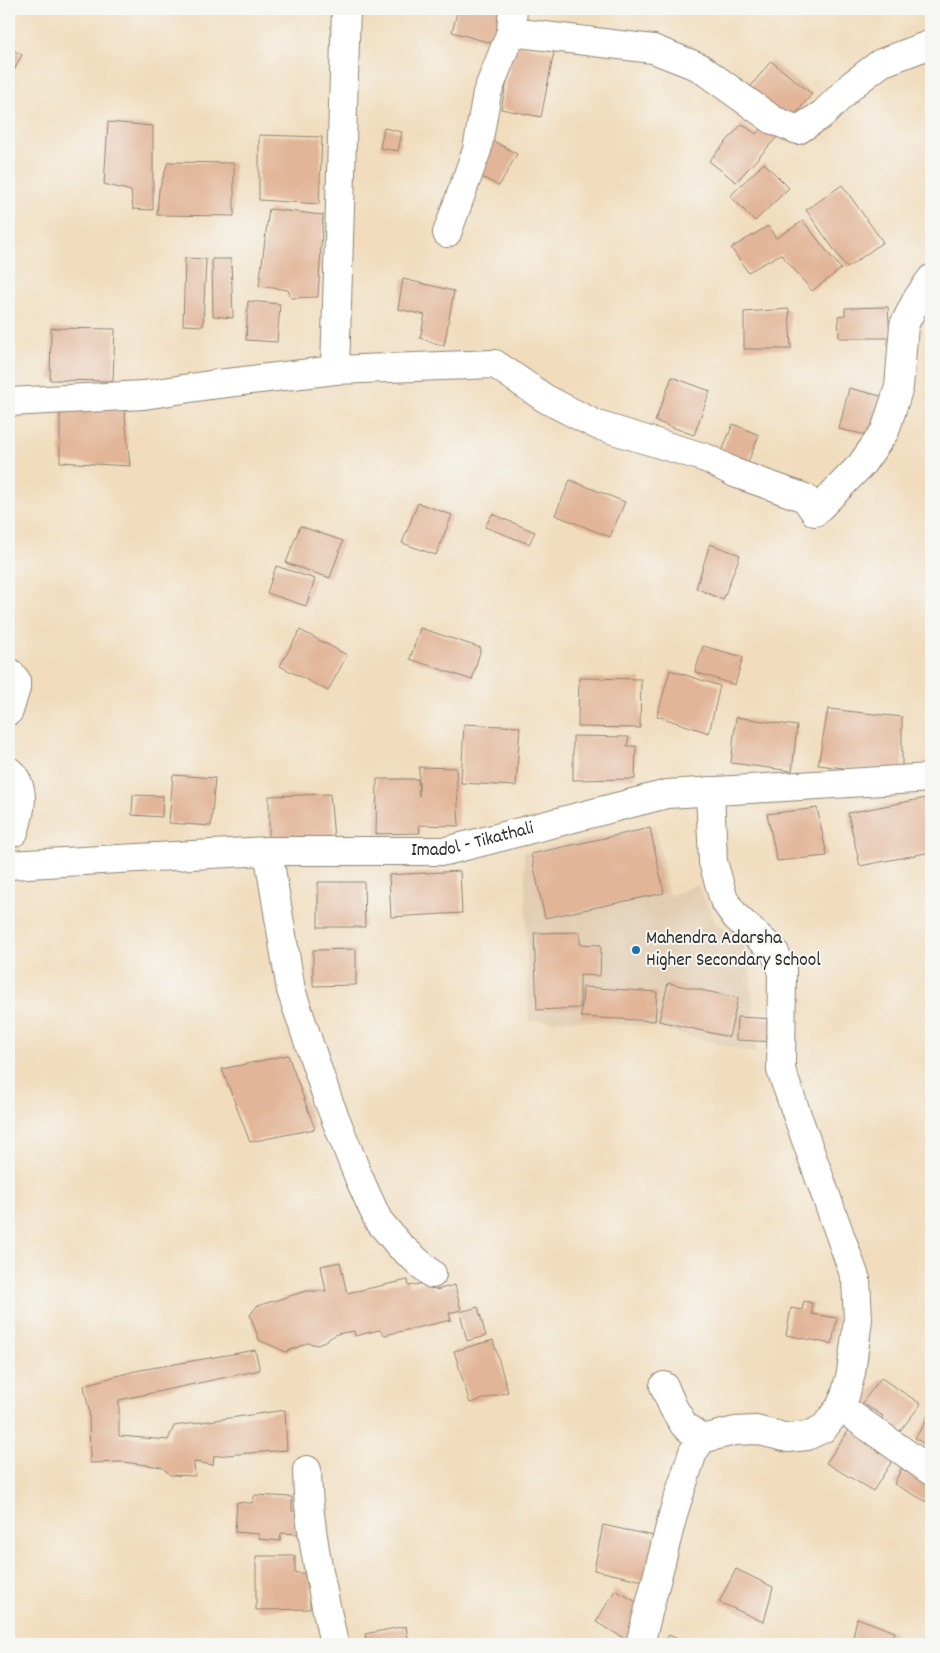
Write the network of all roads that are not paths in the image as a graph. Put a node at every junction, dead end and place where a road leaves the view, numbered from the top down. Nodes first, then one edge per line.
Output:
1 (346, 9) edge
2 (512, 20) edge
3 (931, 44) edge
4 (447, 233) dead end
5 (931, 279) edge
6 (334, 370) junction
7 (9, 402) edge
8 (9, 672) edge
9 (9, 710) edge
10 (9, 771) edge
11 (931, 778) edge
12 (710, 791) junction
13 (9, 833) edge
14 (268, 851) junction
15 (9, 865) edge
16 (432, 1274) dead end
17 (664, 1386) dead end
18 (840, 1407) junction
19 (702, 1440) junction
20 (307, 1470) dead end
21 (931, 1471) edge
22 (334, 1644) edge
23 (640, 1644) edge

1 - 6 street
2 - 3 street
2 - 4 street
5 - 6 street
6 - 7 street
8 - 9 street
10 - 13 street
11 - 12 street, Imadol - Tikathali
12 - 14 street, Imadol - Tikathali
12 - 18 street
14 - 15 street, Imadol - Tikathali
14 - 16 street
17 - 19 street
18 - 19 street
18 - 21 street
19 - 23 street
20 - 22 street

